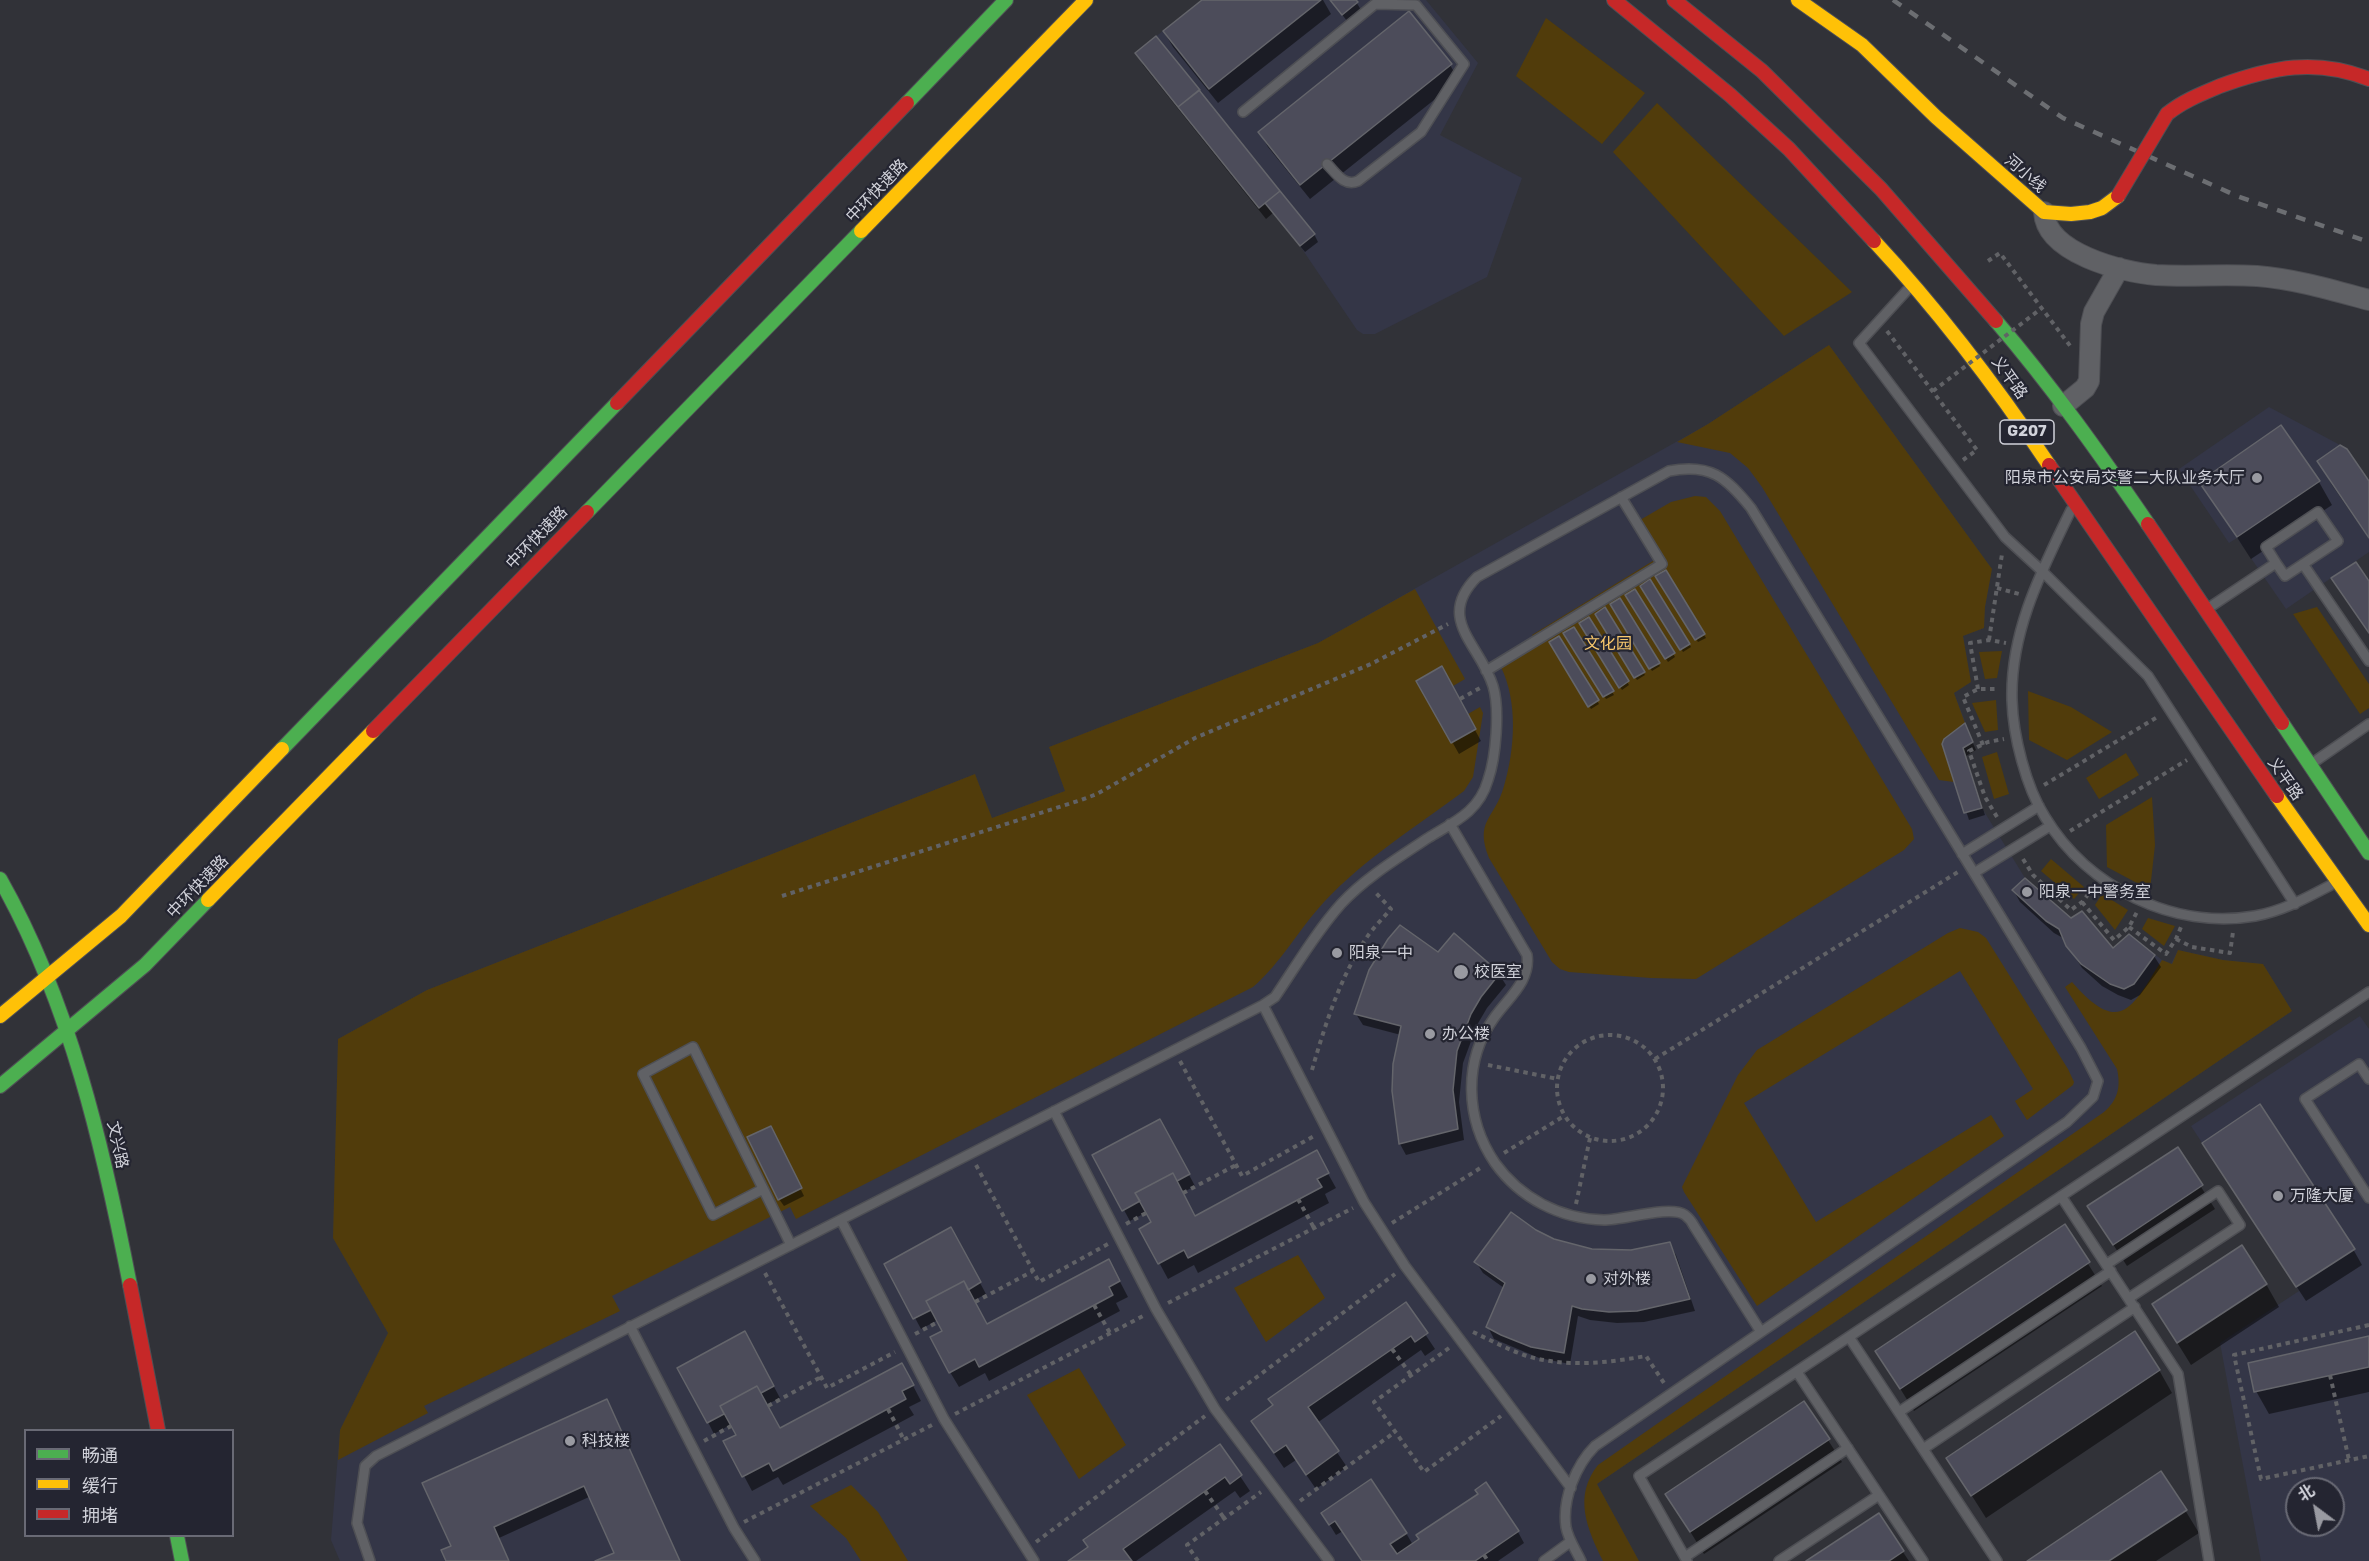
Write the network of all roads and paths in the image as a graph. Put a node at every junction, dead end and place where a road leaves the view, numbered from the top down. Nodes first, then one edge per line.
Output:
1 (1006, 0) edge
2 (1086, 0) edge
3 (1614, 0) edge
4 (1674, 0) edge
5 (1798, 0) edge
6 (1393, 2) edge
7 (2369, 79) edge
8 (1243, 112) dead end
9 (1327, 164) dead end
10 (2044, 212) junction
11 (1988, 261) dead end
12 (2120, 268) junction
13 (1914, 283) junction
14 (2369, 300) edge
15 (2042, 308) junction
16 (1899, 346) dead end
17 (2076, 353) dead end
18 (1933, 391) junction
19 (2063, 406) junction
20 (1953, 468) junction
21 (1621, 497) junction
22 (2075, 503) junction
23 (2005, 537) junction
24 (2276, 562) junction
25 (2304, 564) junction
26 (2042, 571) junction
27 (1997, 588) junction
28 (2031, 598) junction
29 (2205, 610) junction
30 (1460, 618) junction
31 (1989, 640) junction
32 (2017, 645) junction
33 (2369, 661) edge
34 (1486, 671) junction
35 (1491, 682) junction
36 (1978, 689) junction
37 (2013, 689) junction
38 (1460, 699) dead end
39 (2170, 710) junction
40 (2369, 724) edge
41 (1983, 745) dead end
42 (2198, 754) junction
43 (2309, 765) junction
44 (2033, 791) junction
45 (2039, 806) junction
46 (1450, 824) junction
47 (2050, 825) junction
48 (2060, 837) junction
49 (2369, 853) edge
50 (1962, 854) junction
51 (1972, 869) junction
52 (0, 879) edge
53 (2336, 881) junction
54 (1365, 883) junction
55 (782, 896) dead end
56 (2082, 902) dead end
57 (2142, 903) junction
58 (2295, 904) junction
59 (2185, 916) junction
60 (2235, 918) junction
61 (2369, 925) edge
62 (2129, 927) junction
63 (2176, 939) junction
64 (46, 978) junction
65 (2369, 992) edge
66 (1263, 1005) junction
67 (0, 1016) edge
68 (66, 1031) junction
69 (1174, 1050) junction
70 (1655, 1059) junction
71 (1474, 1063) junction
72 (1558, 1079) junction
73 (2369, 1079) edge
74 (0, 1086) edge
75 (1306, 1088) junction
76 (1054, 1111) junction
77 (1564, 1116) junction
78 (1327, 1130) junction
79 (1590, 1138) junction
80 (970, 1154) junction
81 (1493, 1160) junction
82 (1236, 1165) junction
83 (763, 1189) junction
84 (1183, 1193) dead end
85 (2061, 1197) junction
86 (2369, 1198) edge
87 (1298, 1199) dead end
88 (1364, 1202) junction
89 (1146, 1213) dead end
90 (1574, 1215) junction
91 (841, 1220) junction
92 (1314, 1228) junction
93 (1382, 1229) junction
94 (1117, 1234) junction
95 (791, 1245) junction
96 (759, 1261) junction
97 (2109, 1268) junction
98 (1033, 1271) junction
99 (2129, 1298) junction
100 (975, 1302) dead end
101 (1094, 1305) dead end
102 (2135, 1307) junction
103 (1156, 1309) junction
104 (938, 1322) dead end
105 (2369, 1325) edge
106 (630, 1326) junction
107 (1761, 1332) junction
108 (1110, 1333) junction
109 (1849, 1337) junction
110 (1460, 1340) junction
111 (905, 1343) junction
112 (1392, 1349) dead end
113 (1797, 1371) junction
114 (2330, 1375) dead end
115 (1411, 1376) junction
116 (821, 1377) junction
117 (1671, 1393) junction
118 (768, 1406) dead end
119 (888, 1409) dead end
120 (1512, 1409) junction
121 (1899, 1412) junction
122 (944, 1419) junction
123 (731, 1426) dead end
124 (158, 1429) edge
125 (1395, 1432) junction
126 (904, 1440) junction
127 (692, 1446) junction
128 (1848, 1448) junction
129 (1923, 1449) junction
130 (2369, 1456) edge
131 (2349, 1460) junction
132 (1271, 1485) junction
133 (1571, 1488) junction
134 (1205, 1491) dead end
135 (1879, 1495) junction
136 (1289, 1509) junction
137 (1224, 1518) junction
138 (734, 1528) junction
139 (177, 1537) edge
140 (1570, 1542) junction
141 (1484, 1555) dead end
142 (1686, 1559) edge
143 (182, 1561) edge
144 (370, 1561) edge
145 (755, 1561) edge
146 (1034, 1561) edge
147 (1198, 1561) edge
148 (1329, 1561) edge
149 (1488, 1561) edge
150 (1544, 1561) edge
151 (1581, 1561) edge
152 (1779, 1561) edge
153 (1923, 1561) edge
154 (1997, 1561) edge
155 (2209, 1561) edge

1 - 64 main road
2 - 68 main road, 中环快速路
3 - 13 main road, 义平路 / G207
4 - 19 main road, 义平路 / G207
5 - 10 main road, 河小线
6 - 8 lane
6 - 9 lane
7 - 10 main road, 河小线, bridge
10 - 12 street
11 - 15 path
12 - 14 street
12 - 19 street
13 - 20 lane
13 - 22 main road, 义平路 / G207
15 - 17 path
15 - 18 path, bridge
16 - 18 path
18 - 20 path
19 - 29 main road, 义平路 / G207
20 - 23 lane
21 - 30 lane
21 - 34 lane
21 - 50 lane
22 - 26 lane
22 - 53 main road, 义平路 / G207
23 - 26 lane
23 - 27 path
24 - 25 lane
24 - 25 lane
24 - 29 lane
25 - 33 lane
26 - 28 lane
26 - 39 lane
27 - 28 path
27 - 31 path
28 - 32 lane
29 - 43 main road, 义平路 / G207
30 - 34 lane
30 - 55 path
31 - 32 path
31 - 36 path
32 - 37 lane
34 - 35 lane
35 - 38 path
35 - 46 lane
36 - 37 path
36 - 41 path
37 - 44 lane
39 - 42 lane
39 - 44 path
40 - 43 lane
42 - 48 path
42 - 58 lane
43 - 49 main road, 义平路 / G207
44 - 45 lane
45 - 47 lane
45 - 50 lane
46 - 54 lane
46 - 71 lane
47 - 48 lane
47 - 51 lane
48 - 57 lane
50 - 51 lane
51 - 70 path
51 - 107 lane
52 - 64 main road, 文兴路
53 - 58 lane
53 - 61 main road, 义平路 / G207
54 - 66 lane
54 - 75 path
56 - 62 path
57 - 59 lane
57 - 62 path
58 - 60 lane
59 - 60 lane
59 - 63 path
60 - 63 path
62 - 63 path
64 - 67 main road
64 - 68 main road, 文兴路
65 - 85 lane
66 - 69 lane
66 - 75 lane
68 - 74 main road, 中环快速路
68 - 124 main road, 文兴路
69 - 76 lane
69 - 82 path
70 - 72 path
70 - 79 path
71 - 72 path
71 - 81 lane
72 - 77 path
73 - 86 lane
75 - 78 lane
76 - 80 lane
76 - 94 lane
77 - 79 path
77 - 81 path
78 - 82 path
78 - 88 lane
79 - 90 path
80 - 91 lane
80 - 98 path
81 - 90 lane
81 - 93 path
82 - 84 path
83 - 83 lane
83 - 95 lane
85 - 97 lane
85 - 109 lane
87 - 92 path
88 - 92 path
88 - 93 lane
89 - 94 path
90 - 107 lane
91 - 95 lane
91 - 111 lane
92 - 103 path
93 - 110 lane
94 - 98 path
94 - 103 lane
95 - 96 lane
96 - 106 lane
96 - 116 path
97 - 99 lane
97 - 99 lane
97 - 121 lane
98 - 100 path
99 - 102 lane
101 - 108 path
102 - 129 lane
102 - 155 lane
103 - 108 path
103 - 132 lane
104 - 111 path
105 - 131 path
106 - 127 lane
106 - 144 lane
107 - 117 lane
108 - 122 path
109 - 113 lane
109 - 121 lane
110 - 115 path
110 - 117 path
110 - 120 lane
111 - 116 path
111 - 122 lane
112 - 115 path
113 - 128 lane
113 - 142 lane
114 - 131 path
115 - 125 path
116 - 118 path
117 - 133 lane
119 - 126 path
120 - 125 path
120 - 133 lane
121 - 129 lane
122 - 126 path
122 - 146 lane
123 - 127 path
125 - 136 path
126 - 138 path
127 - 138 lane
128 - 135 lane
128 - 142 lane
129 - 154 lane
130 - 131 path
132 - 136 lane
132 - 137 path
133 - 140 lane
134 - 137 path
135 - 152 lane
135 - 153 lane
136 - 148 lane
137 - 147 path
138 - 145 lane
139 - 143 main road
140 - 150 lane
140 - 151 lane
141 - 149 path

